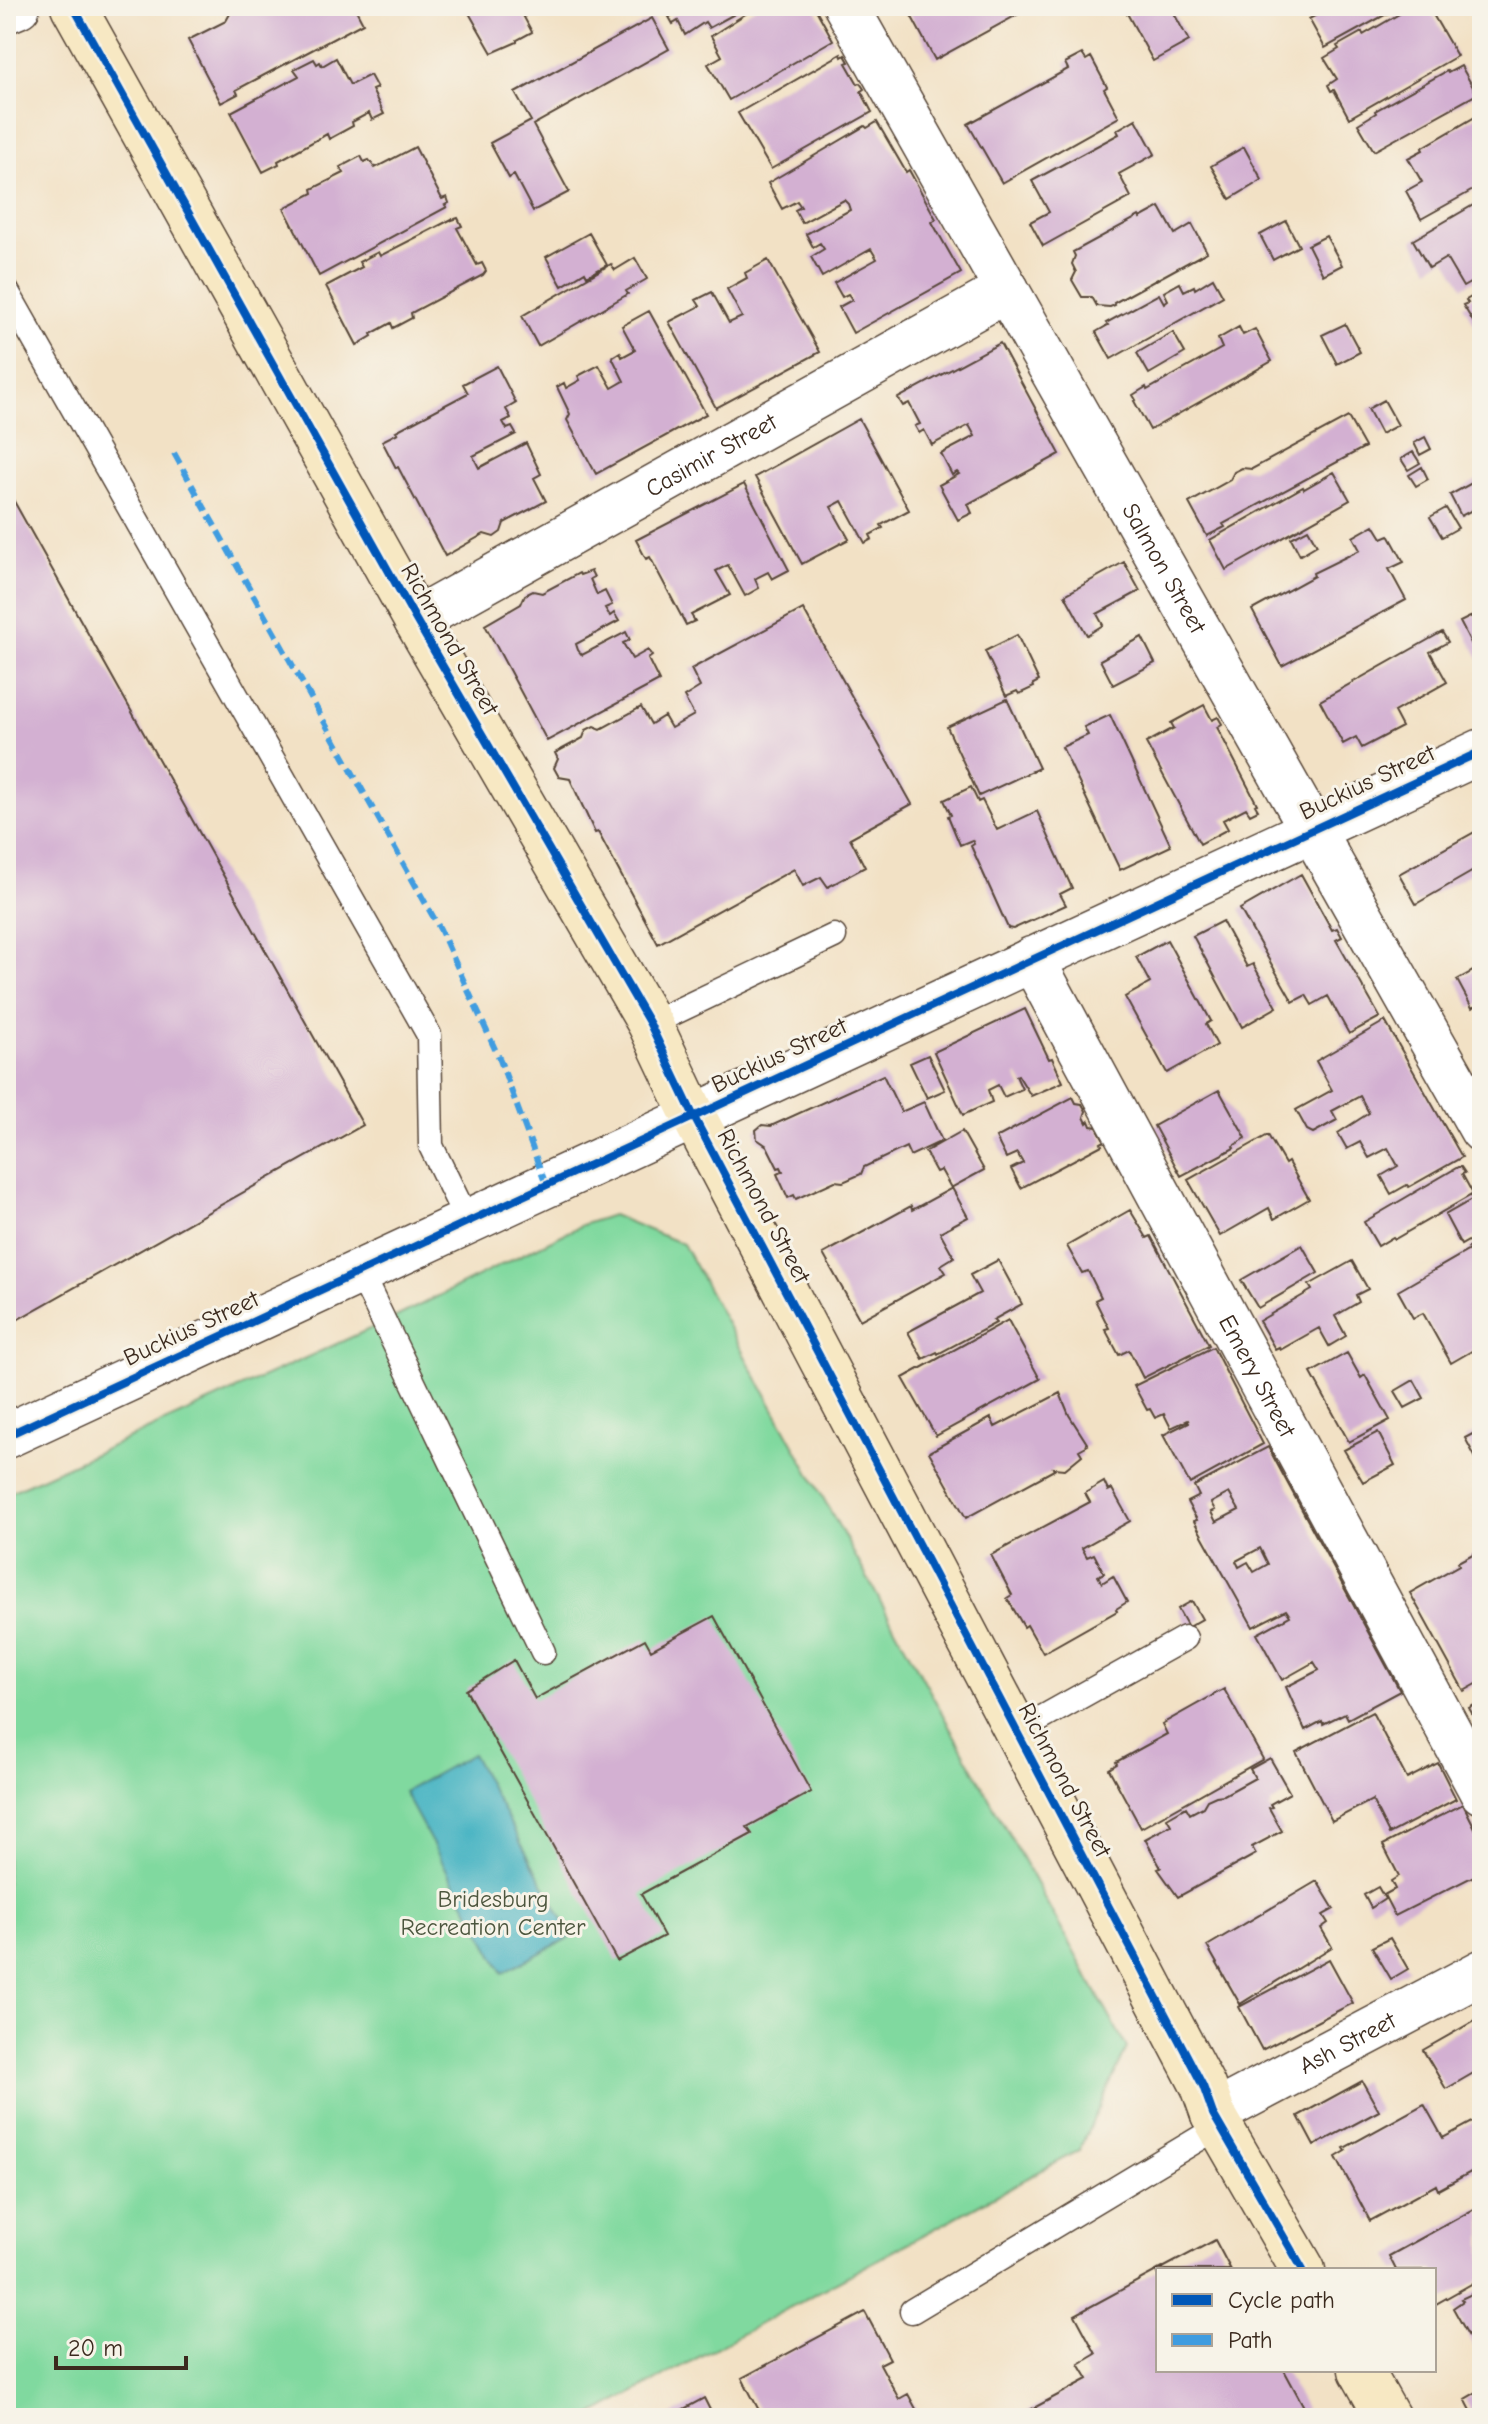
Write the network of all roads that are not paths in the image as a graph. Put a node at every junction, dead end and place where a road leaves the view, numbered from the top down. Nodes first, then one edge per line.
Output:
1 (18, 6) edge
2 (73, 6) edge
3 (846, 6) edge
4 (6, 11) edge
5 (6, 290) edge
6 (1007, 290) junction
7 (416, 620) junction
8 (1482, 751) edge
9 (1313, 829) junction
10 (834, 936) dead end
11 (1032, 959) junction
12 (650, 1024) junction
13 (694, 1117) junction
14 (1482, 1130) edge
15 (468, 1222) junction
16 (360, 1272) junction
17 (6, 1436) edge
18 (1185, 1638) dead end
19 (543, 1652) dead end
20 (1017, 1732) junction
21 (1482, 1792) edge
22 (1482, 1972) edge
23 (1216, 2120) junction
24 (1302, 2268) edge
25 (912, 2311) dead end
26 (1362, 2372) edge
27 (1388, 2418) edge

1 - 4 street
2 - 7 main road, Richmond Street
3 - 6 street, Salmon Street
5 - 15 lane
6 - 7 street, Casimir Street
6 - 9 street, Salmon Street
7 - 12 main road, Richmond Street
8 - 9 street, Buckius Street
9 - 11 street, Buckius Street
9 - 14 street, Salmon Street
10 - 12 lane
11 - 13 street, Buckius Street
11 - 21 street, Emery Street
12 - 13 main road, Richmond Street
13 - 15 street, Buckius Street
13 - 20 main road, Richmond Street
15 - 16 street, Buckius Street
16 - 17 street, Buckius Street
16 - 19 lane
18 - 20 lane
20 - 23 main road, Richmond Street
22 - 23 street, Ash Street
23 - 24 main road, Richmond Street
23 - 25 lane
26 - 27 main road

